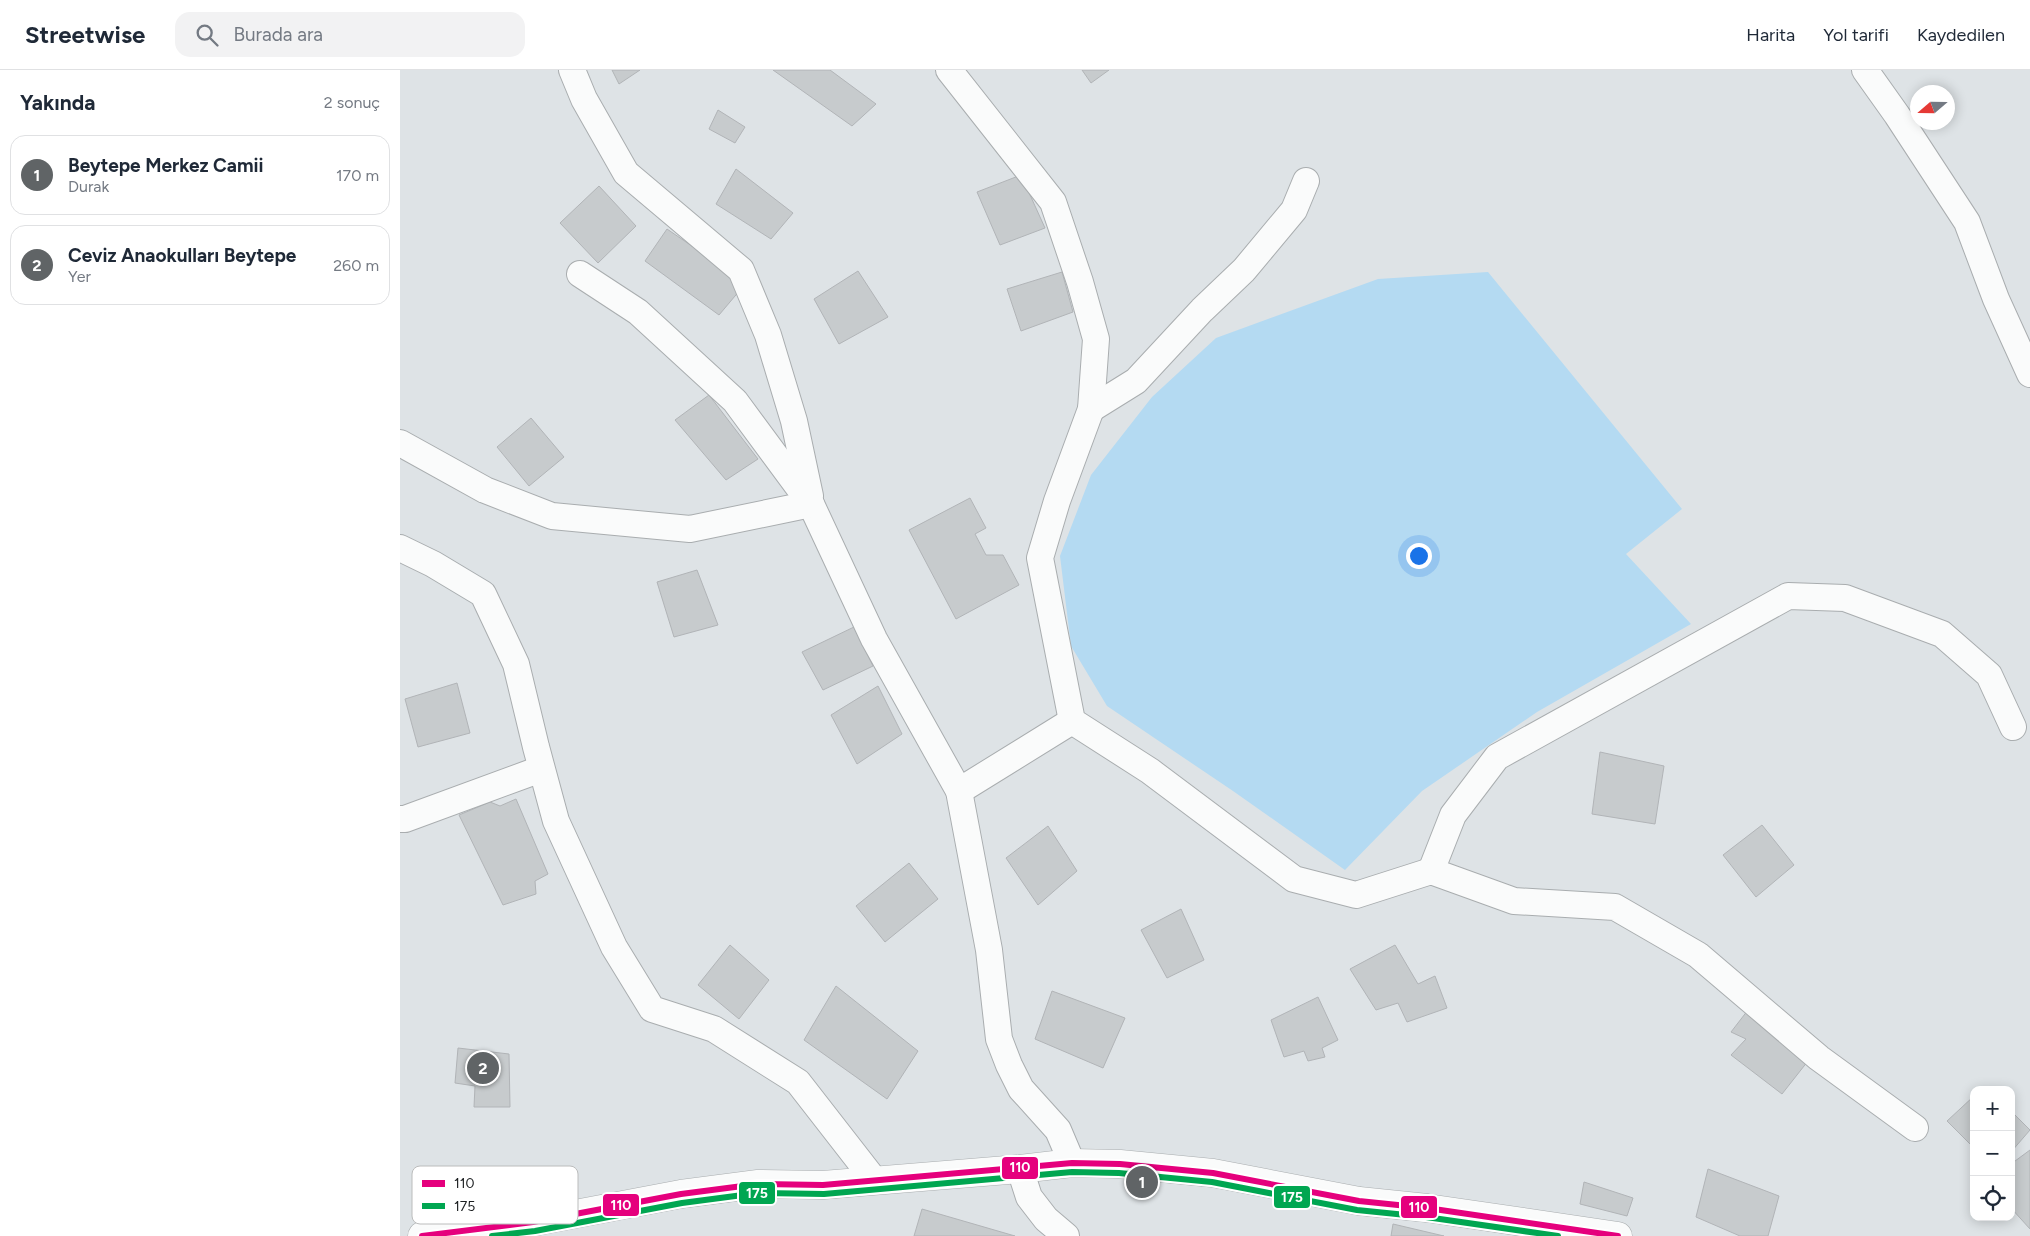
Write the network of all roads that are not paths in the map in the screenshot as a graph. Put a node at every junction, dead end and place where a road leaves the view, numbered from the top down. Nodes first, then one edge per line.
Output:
1 (572, 70) edge
2 (948, 70) edge
3 (1865, 70) edge
4 (1306, 182) dead end
5 (580, 274) dead end
6 (2030, 374) edge
7 (1091, 408) junction
8 (400, 443) edge
9 (811, 504) junction
10 (400, 548) edge
11 (1072, 721) junction
12 (2013, 727) dead end
13 (542, 769) junction
14 (958, 791) junction
15 (400, 819) edge
16 (1431, 871) junction
17 (1915, 1128) dead end
18 (1072, 1163) junction
19 (1020, 1169) junction
20 (875, 1181) junction
21 (578, 1213) edge
22 (517, 1224) edge
23 (422, 1236) edge
24 (1066, 1236) edge
25 (1618, 1236) edge

1 - 9 street
2 - 7 street
3 - 6 street
4 - 7 street
5 - 9 street
7 - 11 street
8 - 9 street
9 - 14 street
10 - 13 street
11 - 14 street
11 - 16 street
12 - 16 street
13 - 15 street
13 - 20 street
14 - 18 street
16 - 17 street
18 - 19 street
18 - 25 street
19 - 20 street
19 - 24 street
20 - 21 street
22 - 23 street

